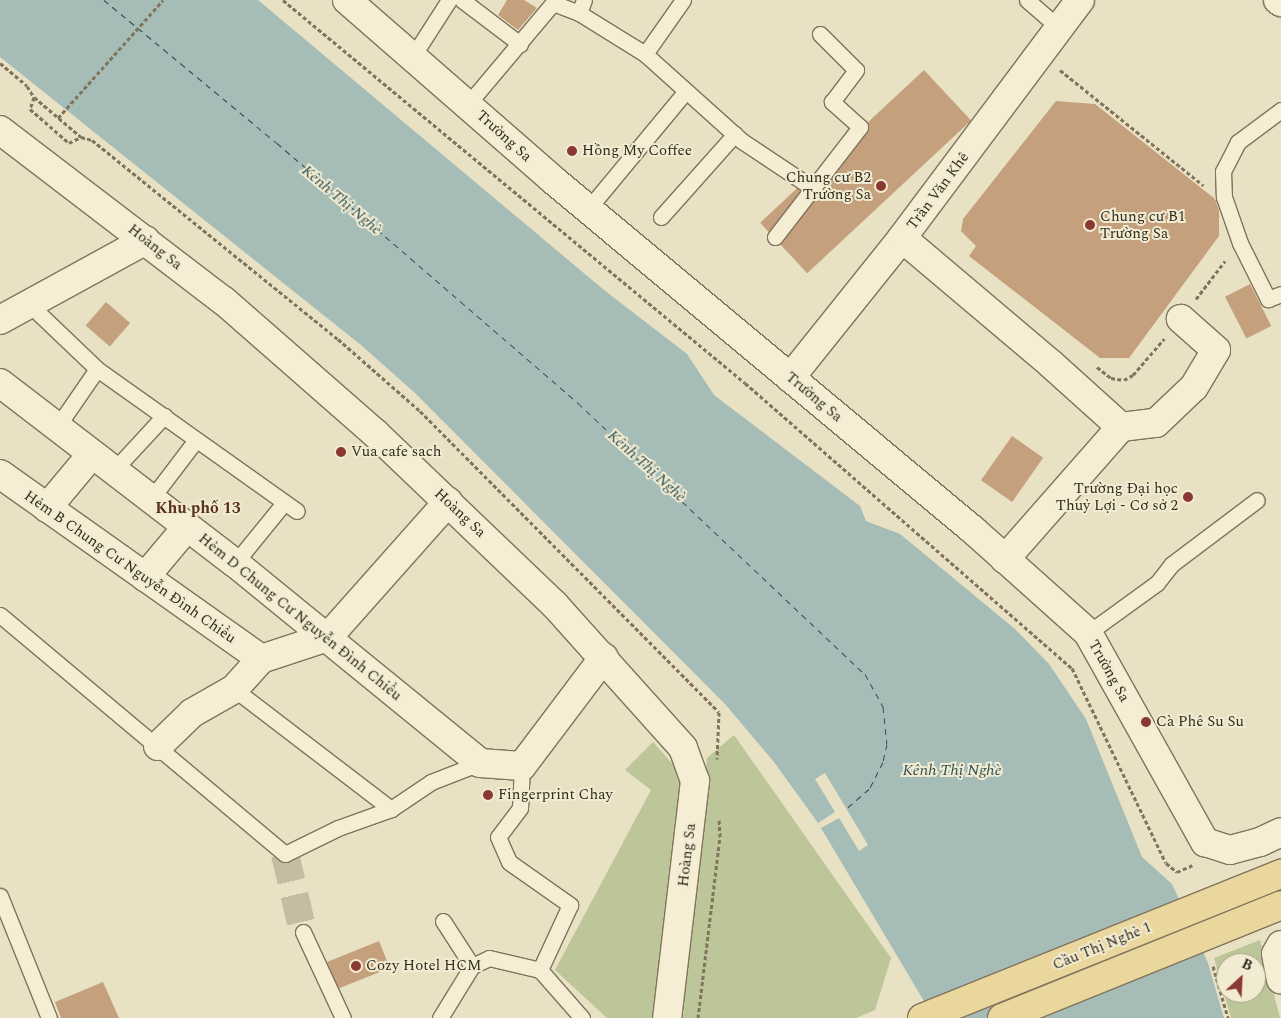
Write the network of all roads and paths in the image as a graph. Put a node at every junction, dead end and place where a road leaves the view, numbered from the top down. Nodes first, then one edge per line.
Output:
1 (163, 0) edge
2 (283, 0) edge
3 (347, 0) edge
4 (449, 0) edge
5 (462, 0) edge
6 (683, 0) edge
7 (1027, 0) edge
8 (1080, 0) edge
9 (582, 6) edge
10 (1058, 27) junction
11 (820, 34) dead end
12 (520, 44) junction
13 (644, 54) junction
14 (413, 56) junction
15 (1052, 75) dead end
16 (686, 91) junction
17 (34, 97) dead end
18 (468, 104) junction
19 (1281, 110) edge
20 (58, 118) junction
21 (1, 132) edge
22 (735, 134) junction
23 (81, 137) dead end
24 (814, 189) junction
25 (1210, 191) dead end
26 (588, 209) junction
27 (661, 217) dead end
28 (775, 237) dead end
29 (902, 238) junction
30 (146, 240) junction
31 (1226, 256) dead end
32 (1275, 297) edge
33 (29, 304) junction
34 (1181, 318) junction
35 (0, 320) edge
36 (1096, 366) dead end
37 (97, 369) junction
38 (790, 378) junction
39 (0, 383) edge
40 (164, 416) junction
41 (57, 427) junction
42 (1120, 427) junction
43 (196, 440) junction
44 (92, 454) junction
45 (114, 470) junction
46 (0, 474) edge
47 (151, 499) junction
48 (1257, 500) dead end
49 (448, 502) junction
50 (47, 508) junction
51 (187, 527) junction
52 (1005, 559) junction
53 (235, 563) junction
54 (145, 576) junction
55 (0, 615) edge
56 (1088, 633) junction
57 (328, 637) junction
58 (604, 657) junction
59 (261, 659) junction
60 (234, 689) junction
61 (158, 746) junction
62 (480, 763) junction
63 (522, 766) junction
64 (391, 808) junction
65 (1281, 832) edge
66 (1223, 848) junction
67 (1281, 874) edge
68 (0, 896) edge
69 (1281, 905) edge
70 (443, 921) dead end
71 (303, 932) tunnel mouth
72 (1281, 945) edge
73 (472, 966) junction
74 (1213, 966) dead end
75 (540, 970) junction
76 (1281, 980) edge
77 (49, 1018) edge
78 (343, 1018) edge
79 (440, 1018) edge
80 (582, 1018) edge
81 (667, 1018) edge
82 (922, 1018) edge
83 (1002, 1018) edge
84 (1228, 1018) edge

1 - 20 path
2 - 66 path
3 - 14 street, Trường Sa
4 - 14 lane
5 - 12 lane
6 - 13 lane
7 - 10 lane
8 - 10 street, Trần Văn Khê
9 - 12 lane
9 - 13 lane
10 - 29 street, Trần Văn Khê
11 - 24 lane
12 - 18 lane
13 - 16 lane
14 - 18 street, Trường Sa
15 - 25 path
16 - 22 lane
16 - 26 lane
17 - 20 path
18 - 26 street, Trường Sa
19 - 32 lane
20 - 23 path
21 - 30 street, Hoàng Sa
22 - 24 lane
22 - 27 lane
24 - 28 lane
26 - 38 street, Trường Sa
29 - 38 street, Trần Văn Khê
29 - 42 street
30 - 33 street
30 - 49 street, Hoàng Sa
31 - 34 path
33 - 35 street
33 - 37 lane
34 - 36 path
34 - 42 street
37 - 40 lane
37 - 41 lane
38 - 52 street, Trường Sa
39 - 41 street, Hẻm D Chung Cư Nguyễn Ðình Chiểu
40 - 43 lane
40 - 45 lane
41 - 44 street, Hẻm D Chung Cư Nguyễn Ðình Chiểu
42 - 52 street
43 - 47 lane
43 - 53 lane
44 - 45 street, Hẻm D Chung Cư Nguyễn Ðình Chiểu
44 - 50 street
45 - 47 street, Hẻm D Chung Cư Nguyễn Ðình Chiểu
46 - 50 street, Hẻm B Chung Cư Nguyễn Ðình Chiểu
47 - 51 street, Hẻm D Chung Cư Nguyễn Ðình Chiểu
48 - 56 lane
49 - 57 street
49 - 58 street, Hoàng Sa
50 - 54 street, Hẻm B Chung Cư Nguyễn Ðình Chiểu
51 - 53 street, Hẻm D Chung Cư Nguyễn Ðình Chiểu
51 - 54 street
52 - 56 street, Trường Sa
53 - 57 street, Hẻm D Chung Cư Nguyễn Ðình Chiểu
54 - 59 street, Hẻm B Chung Cư Nguyễn Ðình Chiểu
55 - 61 lane
56 - 66 street, Trường Sa
57 - 59 street
57 - 62 street, Hẻm D Chung Cư Nguyễn Ðình Chiểu
58 - 63 street
58 - 81 street, Hoàng Sa
59 - 60 street
60 - 61 street
60 - 64 lane
61 - 64 lane
62 - 63 street
62 - 64 lane
63 - 75 lane
65 - 66 street
67 - 82 main road, Cầu Thị Nghè 1
68 - 77 lane
69 - 83 main road, Cầu Thị Nghè 1
70 - 73 lane
71 - 78 lane
72 - 76 street
73 - 75 lane
73 - 79 lane
74 - 84 path
75 - 80 lane

